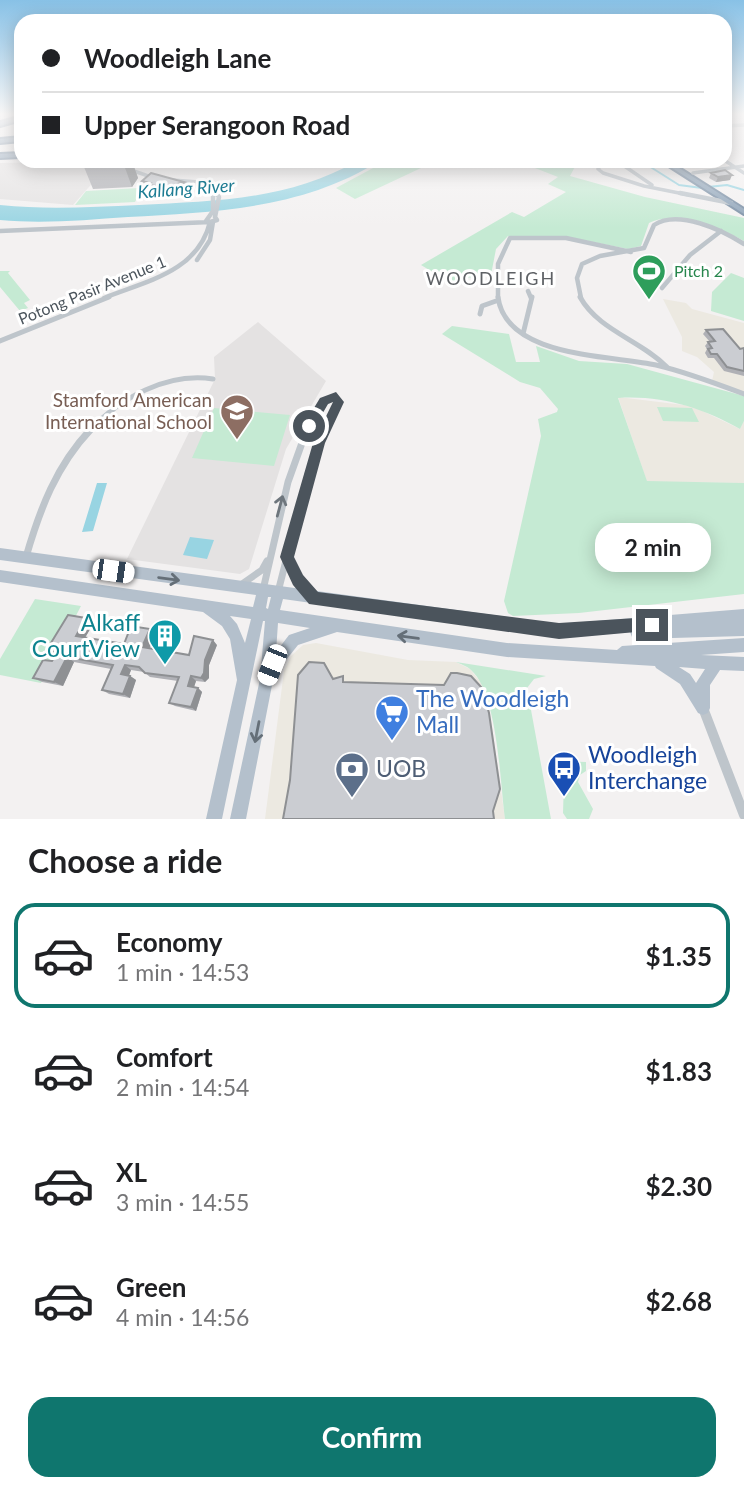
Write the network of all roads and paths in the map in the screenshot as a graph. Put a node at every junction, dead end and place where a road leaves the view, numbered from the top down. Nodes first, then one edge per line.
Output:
1 (744, 166) edge
2 (734, 167) joint
3 (599, 168) edge
4 (627, 168) edge
5 (681, 168) edge
6 (683, 168) edge
7 (727, 168) edge
8 (121, 169) edge
9 (693, 173) junction
10 (744, 173) edge
11 (159, 179) edge
12 (169, 181) edge
13 (710, 186) junction
14 (656, 188) junction
15 (728, 199) junction
16 (744, 206) edge
17 (744, 212) edge
18 (211, 219) junction
19 (0, 231) edge
20 (721, 232) junction
21 (744, 244) edge
22 (631, 252) junction
23 (662, 288) dead end
24 (530, 299) dead end
25 (496, 301) junction
26 (480, 314) dead end
27 (523, 334) junction
28 (0, 344) edge
29 (668, 368) junction
30 (213, 379) dead end
31 (744, 394) edge
32 (319, 443) junction
33 (300, 448) junction
34 (0, 554) edge
35 (269, 556) junction
36 (287, 557) junction
37 (25, 559) junction
38 (0, 576) edge
39 (234, 588) junction
40 (263, 592) junction
41 (278, 594) junction
42 (314, 599) junction
43 (200, 606) junction
44 (266, 615) junction
45 (744, 616) edge
46 (339, 626) junction
47 (744, 629) edge
48 (559, 631) junction
49 (744, 645) edge
50 (594, 655) junction
51 (657, 662) junction
52 (716, 664) junction
53 (744, 664) edge
54 (267, 679) junction
55 (244, 688) junction
56 (703, 708) junction
57 (744, 815) edge
58 (214, 819) edge
59 (238, 819) edge

1 - 2 street
2 - 10 street
3 - 14 street
4 - 14 street
5 - 13 highway
6 - 9 highway
7 - 9 street
8 - 11 street
9 - 13 highway
12 - 18 street, Potong Pasir Avenue 1
13 - 15 highway
14 - 15 street
15 - 16 highway
15 - 17 highway
18 - 19 street
18 - 28 street, Potong Pasir Avenue 1
20 - 21 street
20 - 22 street
20 - 23 street
22 - 25 street
22 - 29 street
24 - 27 street
25 - 26 street
25 - 27 street
27 - 29 street
29 - 31 street
30 - 37 street
32 - 33 street
32 - 33 street
32 - 36 street
35 -> 33 street
34 - 37 main road
35 - 39 street
35 - 40 street
36 - 41 street
36 - 42 street
37 -> 39 main road
38 - 43 main road
39 - 40 main road
40 - 41 main road
40 - 44 main road
41 - 42 main road
41 - 44 main road
42 - 48 main road
43 - 44 main road
43 - 55 main road
44 - 46 main road
44 - 54 main road
44 - 55 main road
45 - 48 main road
50 -> 46 main road
46 - 54 main road
47 - 48 main road
49 - 50 main road
50 - 51 main road
51 - 52 main road
51 - 56 main road
52 - 53 main road
52 - 56 main road
54 -> 59 main road
55 - 58 main road
56 - 57 street

